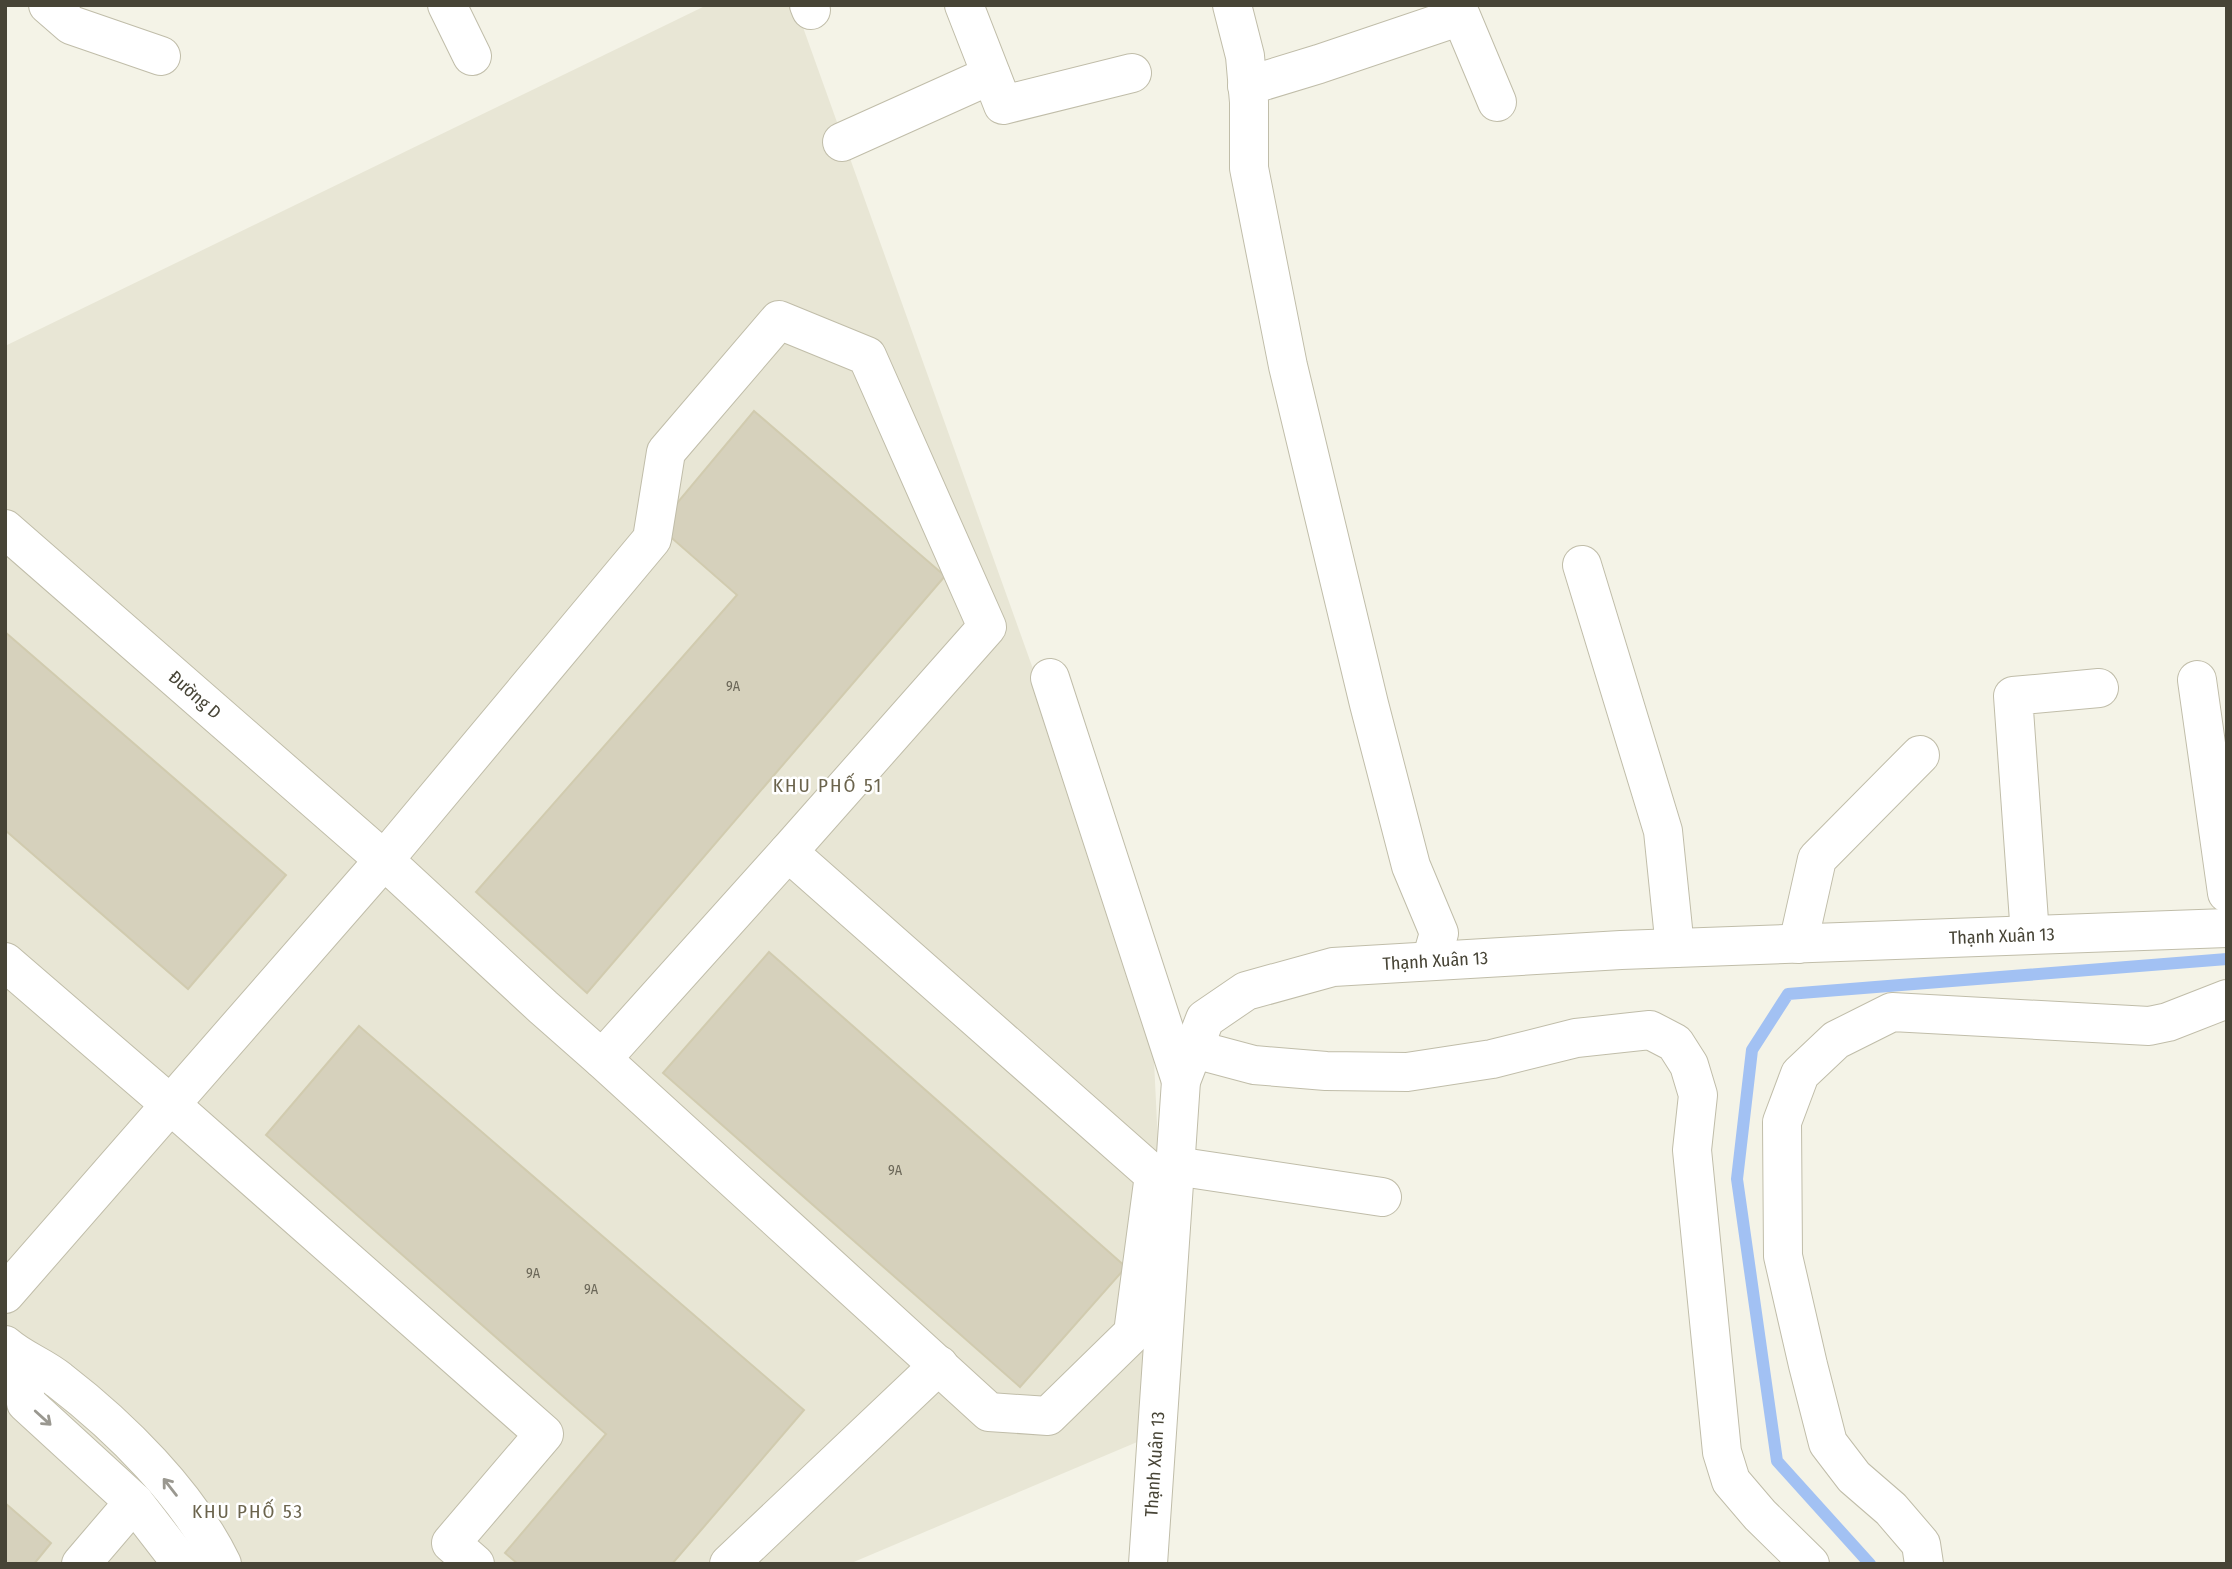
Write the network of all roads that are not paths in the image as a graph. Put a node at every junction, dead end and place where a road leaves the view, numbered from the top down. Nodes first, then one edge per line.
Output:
1 (48, 5) edge
2 (447, 5) edge
3 (964, 5) edge
4 (1232, 5) edge
5 (161, 56) dead end
6 (472, 56) dead end
7 (1132, 73) dead end
8 (991, 75) junction
9 (1247, 86) junction
10 (1497, 102) dead end
11 (842, 142) dead end
12 (5, 530) edge
13 (1582, 565) dead end
14 (1050, 678) dead end
15 (2197, 680) dead end
16 (2099, 688) dead end
17 (1920, 755) dead end
18 (788, 852) junction
19 (384, 860) junction
20 (2227, 893) edge
21 (2227, 928) edge
22 (2030, 935) junction
23 (1798, 944) junction
24 (1675, 948) junction
25 (1431, 961) junction
26 (5, 962) edge
27 (2227, 999) edge
28 (602, 1059) junction
29 (1187, 1065) junction
30 (171, 1105) junction
31 (1175, 1166) junction
32 (1382, 1197) dead end
33 (5, 1294) edge
34 (13, 1352) edge
35 (939, 1366) junction
36 (134, 1502) junction
37 (81, 1564) edge
38 (182, 1564) edge
39 (222, 1564) edge
40 (475, 1564) edge
41 (729, 1564) edge
42 (1148, 1564) edge
43 (1811, 1564) edge
44 (1924, 1564) edge

1 - 5 street
2 - 6 street
3 - 8 street
4 - 9 street
7 - 8 street
8 - 11 street
9 - 10 street
9 - 25 street
12 - 19 street, Đường D
13 - 24 street
14 - 29 street
15 - 20 street
16 - 22 street
17 - 23 street
18 - 19 street
18 - 28 street
18 - 35 street, Đường D
19 - 28 street, Đường D
19 - 30 street
21 - 22 street, Thạnh Xuân 13
22 - 23 street, Thạnh Xuân 13
23 - 24 street, Thạnh Xuân 13
24 - 25 street, Thạnh Xuân 13
25 - 29 street, Thạnh Xuân 13
26 - 30 street
27 - 44 street
28 - 35 street, Đường D
29 - 31 street, Thạnh Xuân 13
29 - 43 street
30 - 33 street
30 - 40 street
31 - 32 street
31 - 42 street, Thạnh Xuân 13
34 -> 36 street
39 -> 34 street
35 - 41 street
36 - 37 street
36 - 38 street

